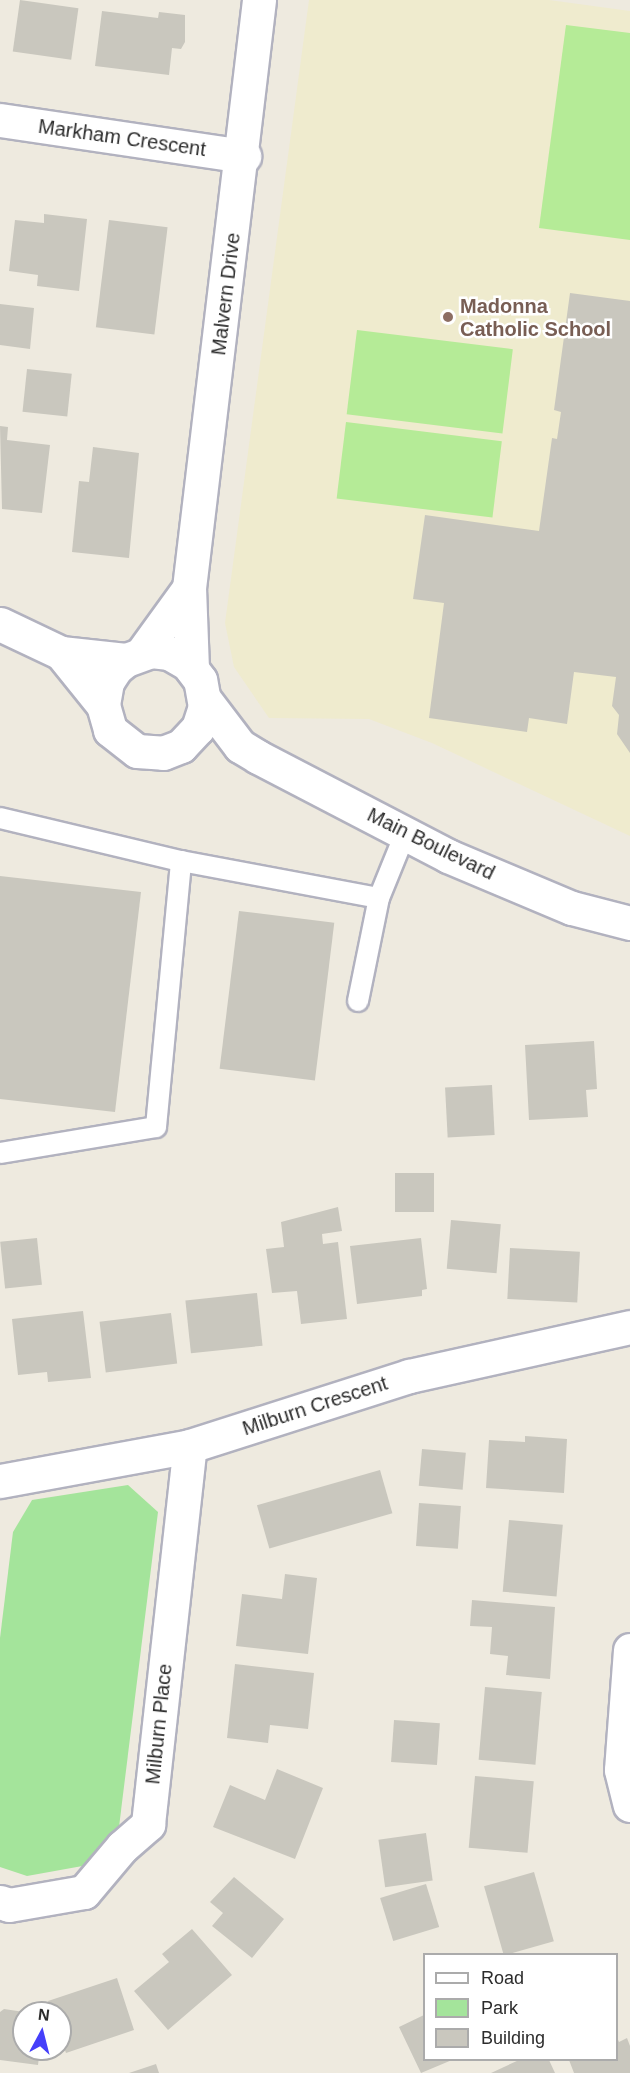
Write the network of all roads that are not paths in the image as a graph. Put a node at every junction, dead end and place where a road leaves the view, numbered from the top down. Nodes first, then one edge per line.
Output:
1 (260, 0) edge
2 (0, 120) edge
3 (244, 156) junction
4 (189, 588) junction
5 (0, 624) edge
6 (61, 653) junction
7 (134, 656) junction
8 (192, 669) junction
9 (204, 700) junction
10 (103, 705) junction
11 (181, 746) junction
12 (240, 746) junction
13 (0, 818) edge
14 (405, 834) junction
15 (181, 861) junction
16 (379, 898) junction
17 (630, 923) edge
18 (358, 1001) dead end
19 (0, 1153) edge
20 (630, 1328) edge
21 (190, 1446) junction
22 (0, 1481) edge
23 (630, 1650) edge
24 (630, 1805) edge
25 (0, 1902) edge

1 - 3 street, Malvern Drive
2 - 3 street, Markham Crescent
3 - 4 street, Malvern Drive
4 - 7 street, Malvern Drive
4 - 8 street, Malvern Drive
5 - 6 street, Main Boulevard
6 - 7 street, Main Boulevard
6 - 10 street, Main Boulevard
7 - 8 street, Main Boulevard
7 - 10 street
8 - 9 street, Main Boulevard
9 - 11 street
9 - 12 street, Main Boulevard
10 - 11 street, Main Boulevard
11 - 12 street, Main Boulevard
12 - 14 street, Main Boulevard
13 - 15 lane
14 - 16 lane
14 - 17 street, Main Boulevard
15 - 16 lane
15 - 19 lane
16 - 18 lane
20 - 21 street, Milburn Crescent
21 - 22 street, Milburn Crescent
21 - 25 street, Milburn Place
23 - 24 street

